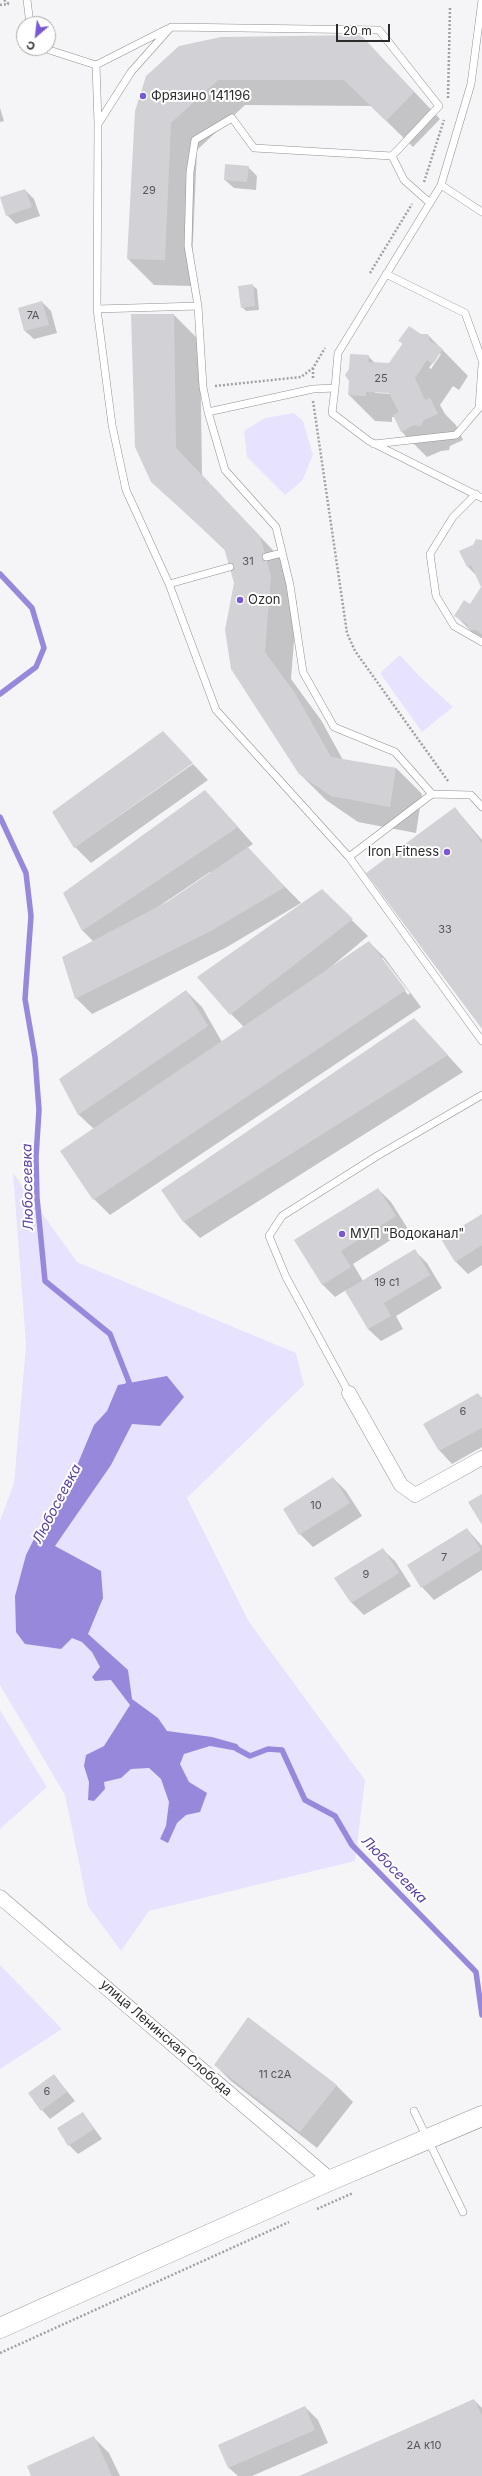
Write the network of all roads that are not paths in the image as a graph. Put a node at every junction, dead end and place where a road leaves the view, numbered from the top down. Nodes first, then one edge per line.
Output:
1 (27, 0) edge
2 (482, 0) edge
3 (29, 16) edge
4 (171, 27) junction
5 (56, 52) edge
6 (96, 65) junction
7 (98, 124) junction
8 (392, 156) junction
9 (441, 186) junction
10 (430, 203) junction
11 (482, 212) edge
12 (386, 274) junction
13 (198, 306) junction
14 (97, 309) junction
15 (482, 360) edge
16 (482, 365) edge
17 (335, 388) junction
18 (208, 412) junction
19 (374, 444) junction
20 (479, 496) edge
21 (282, 553) junction
22 (266, 557) dead end
23 (230, 567) dead end
24 (168, 584) junction
25 (482, 642) edge
26 (432, 794) junction
27 (482, 807) edge
28 (349, 857) junction
29 (482, 1041) edge
30 (482, 1095) edge
31 (349, 1393) joint
32 (482, 1458) edge
33 (0, 1898) edge
34 (414, 2111) dead end
35 (482, 2116) edge
36 (428, 2139) junction
37 (331, 2180) junction
38 (463, 2212) dead end
39 (0, 2328) edge

1 - 3 lane
2 - 9 lane
4 - 6 lane
4 - 7 lane
4 - 8 lane
5 - 6 lane
6 - 7 lane
7 - 14 lane
8 - 10 lane
8 - 13 lane
9 - 10 lane
9 - 11 lane
10 - 12 lane
12 - 15 lane
12 - 17 lane
13 - 14 lane
13 - 18 lane
14 - 24 lane
16 - 19 lane
17 - 18 lane
17 - 19 lane
18 - 21 lane
19 - 20 lane
20 - 25 lane
21 - 22 lane
21 - 26 lane
23 - 24 lane
24 - 28 lane
26 - 27 lane
26 - 28 lane
28 - 29 lane
30 - 31 lane
31 - 32 street
33 - 37 street, улица Ленинская Слобода
34 - 36 lane
35 - 36 street
36 - 37 street
36 - 38 lane
37 - 39 street

